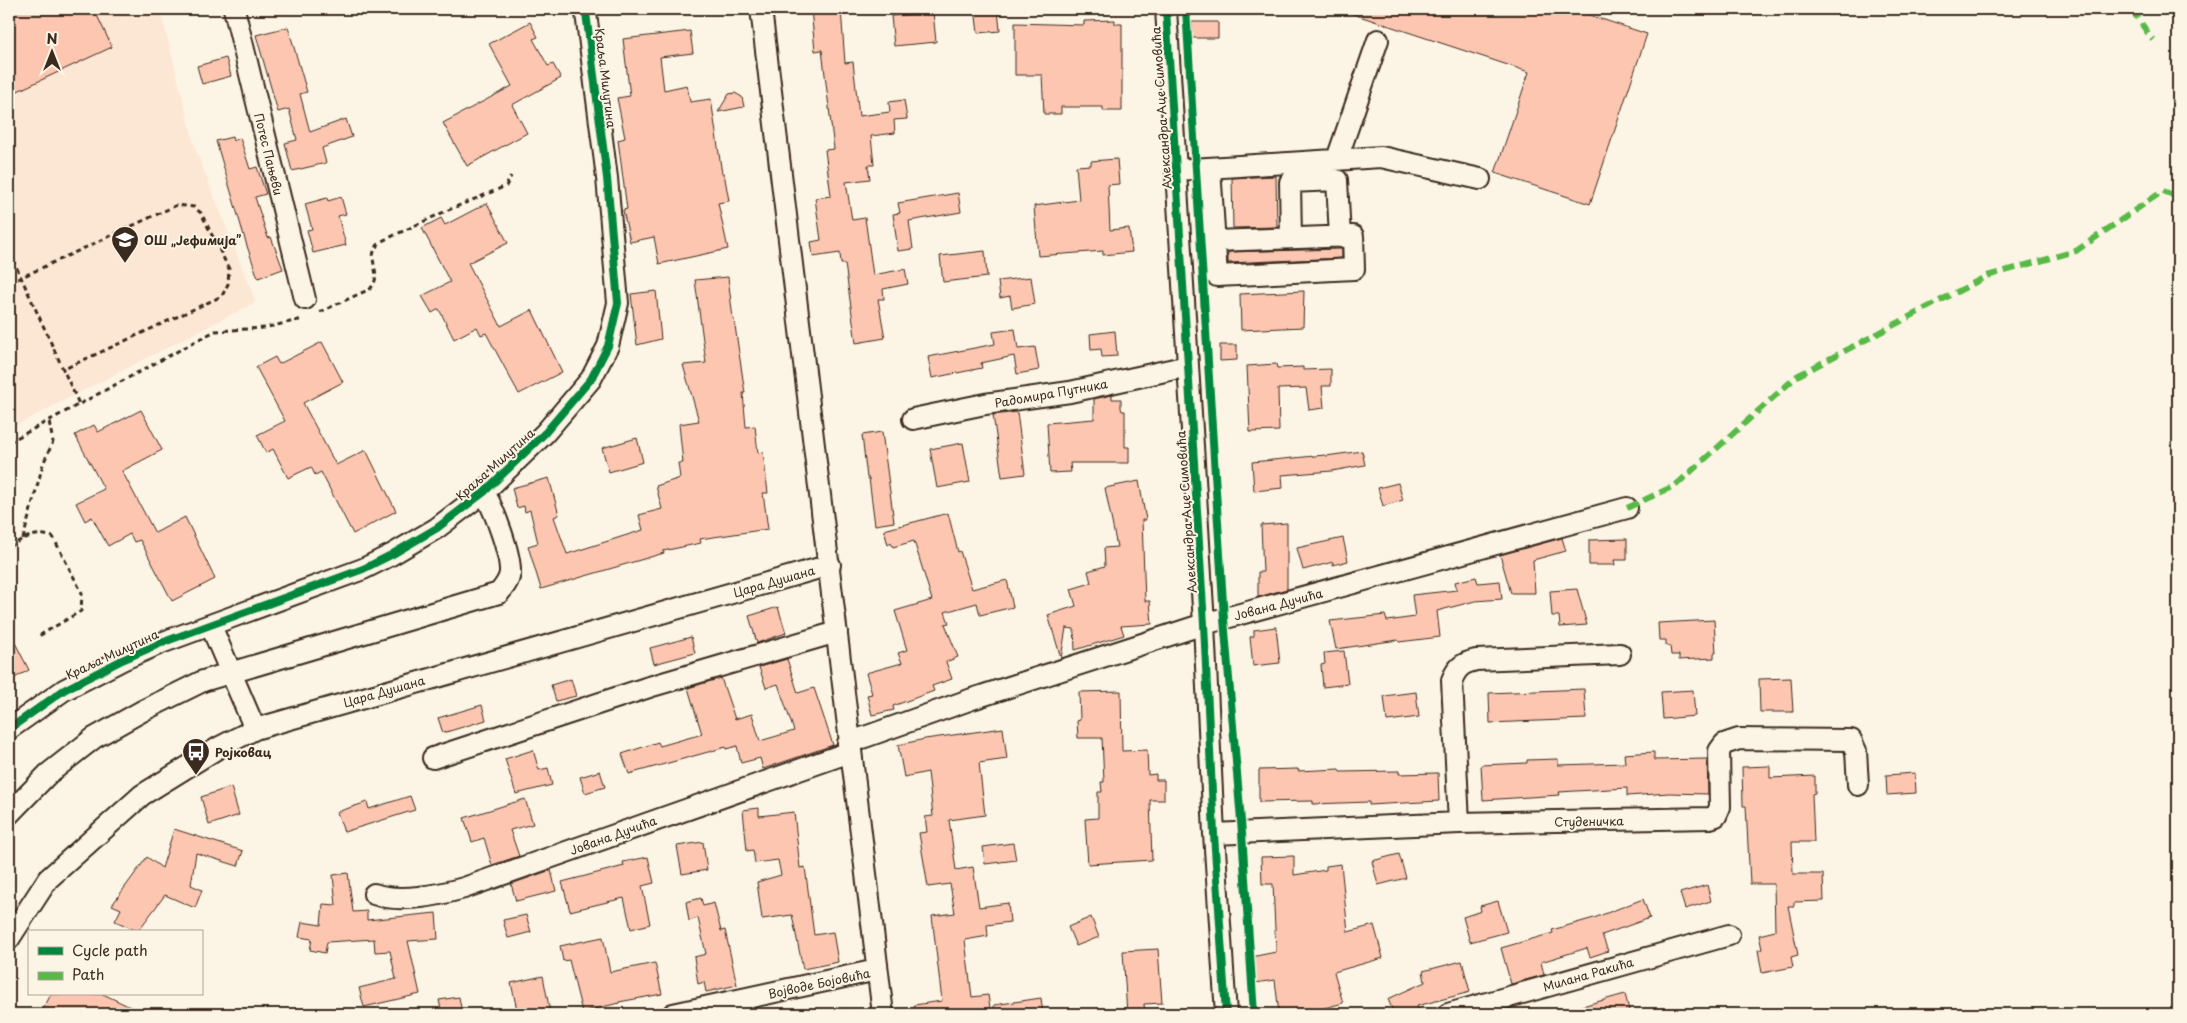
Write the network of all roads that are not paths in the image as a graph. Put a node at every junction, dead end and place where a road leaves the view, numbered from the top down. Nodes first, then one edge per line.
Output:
1 (234, 9) edge
2 (761, 9) edge
3 (1166, 9) edge
4 (586, 13) dead end
5 (1378, 40) dead end
6 (1337, 159) junction
7 (1210, 168) junction
8 (1176, 170) junction
9 (1480, 179) dead end
10 (1340, 237) junction
11 (1291, 238) junction
12 (1214, 241) junction
13 (305, 299) dead end
14 (1188, 366) junction
15 (912, 419) dead end
16 (484, 492) junction
17 (1627, 508) dead end
18 (830, 565) junction
19 (1204, 624) junction
20 (210, 626) junction
21 (837, 632) junction
22 (1620, 654) dead end
23 (230, 672) junction
24 (9, 729) edge
25 (255, 729) junction
26 (849, 748) junction
27 (433, 758) dead end
28 (1858, 784) dead end
29 (9, 814) edge
30 (1459, 823) junction
31 (1214, 834) junction
32 (374, 894) dead end
33 (1729, 935) dead end
34 (9, 939) edge
35 (877, 970) junction
36 (673, 1014) edge
37 (883, 1014) edge
38 (1226, 1014) edge
39 (1448, 1014) edge

1 - 13 street, Потес Пањеви
2 - 18 street
3 - 8 street, Александра Аце Симовића
4 - 16 street, Краља Милутина
5 - 6 street
6 - 7 street
6 - 9 street
7 - 8 street
7 - 12 street
8 - 14 street, Александра Аце Симовића
10 - 11 street
10 - 11 street
10 - 12 street
11 - 12 street
14 - 15 street, Радомира Путника
14 - 19 street, Александра Аце Симовића
16 - 20 street, Краља Милутина
16 - 23 street
17 - 19 street, Јована Дучића
18 - 21 street
18 - 25 street, Цара Душана
19 - 26 street, Јована Дучића
19 - 31 street, Александра Аце Симовића
20 - 23 street
20 - 24 street, Краља Милутина
21 - 26 street
21 - 27 street
22 - 30 street
23 - 25 street
23 - 29 street
25 - 34 street, Цара Душана
26 - 32 street, Јована Дучића
26 - 35 street
28 - 30 street, Студеничка
30 - 31 street, Студеничка
31 - 38 street, Александра Аце Симовића
33 - 39 street, Милана Ракића
35 - 36 street, Војводе Бојовића
35 - 37 street

